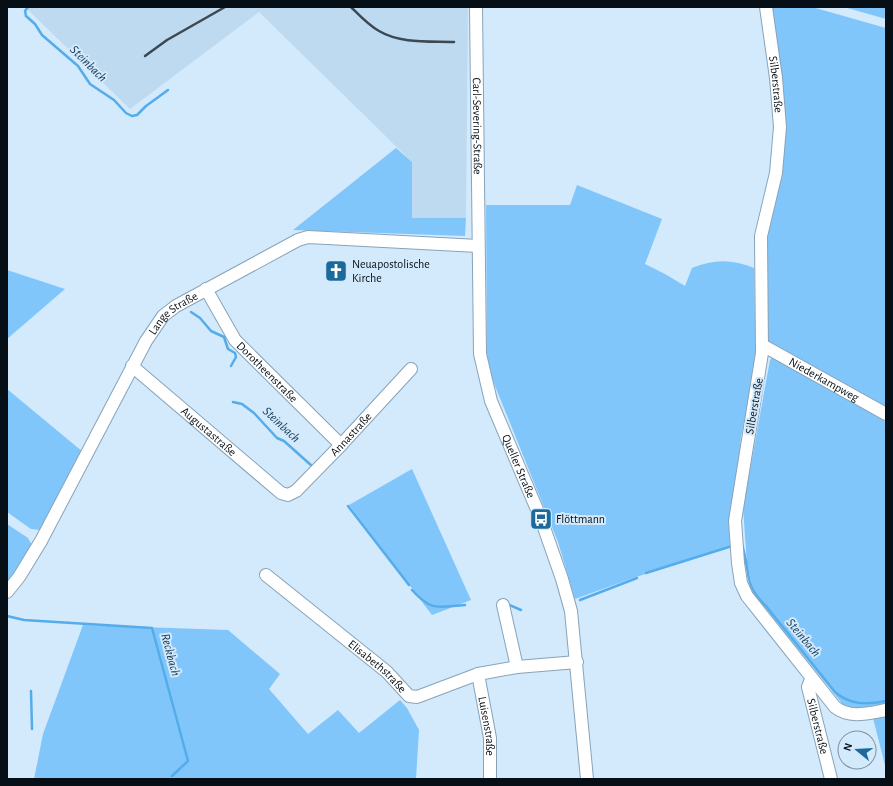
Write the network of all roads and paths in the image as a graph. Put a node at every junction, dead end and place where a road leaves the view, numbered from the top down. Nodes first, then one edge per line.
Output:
1 (476, 7) edge
2 (766, 7) edge
3 (478, 246) junction
4 (206, 289) junction
5 (762, 345) junction
6 (132, 366) junction
7 (411, 369) dead end
8 (886, 414) edge
9 (341, 445) junction
10 (288, 495) joint
11 (266, 575) dead end
12 (7, 592) edge
13 (503, 605) dead end
14 (577, 662) junction
15 (517, 667) junction
16 (478, 674) junction
17 (811, 679) junction
18 (886, 710) edge
19 (490, 779) edge
20 (587, 779) edge
21 (831, 779) edge

1 - 3 street, Carl-Severing-Straße
2 - 5 street, Silberstraße
3 - 4 street, Lange Straße
3 - 14 street, Queller Straße
4 - 6 street, Lange Straße
4 - 9 street, Dorotheenstraße
5 - 8 street, Niederkampweg
5 - 17 street, Silberstraße
6 - 10 street, Augustastraße
6 - 12 street, Lange Straße
7 - 9 street, Annastraße
9 - 10 street, Annastraße
11 - 16 street, Elisabethstraße
13 - 15 street
14 - 15 street, Elisabethstraße
14 - 20 street, Queller Straße
15 - 16 street, Elisabethstraße
16 - 19 street, Luisenstraße
17 - 18 street
17 - 21 street, Silberstraße

